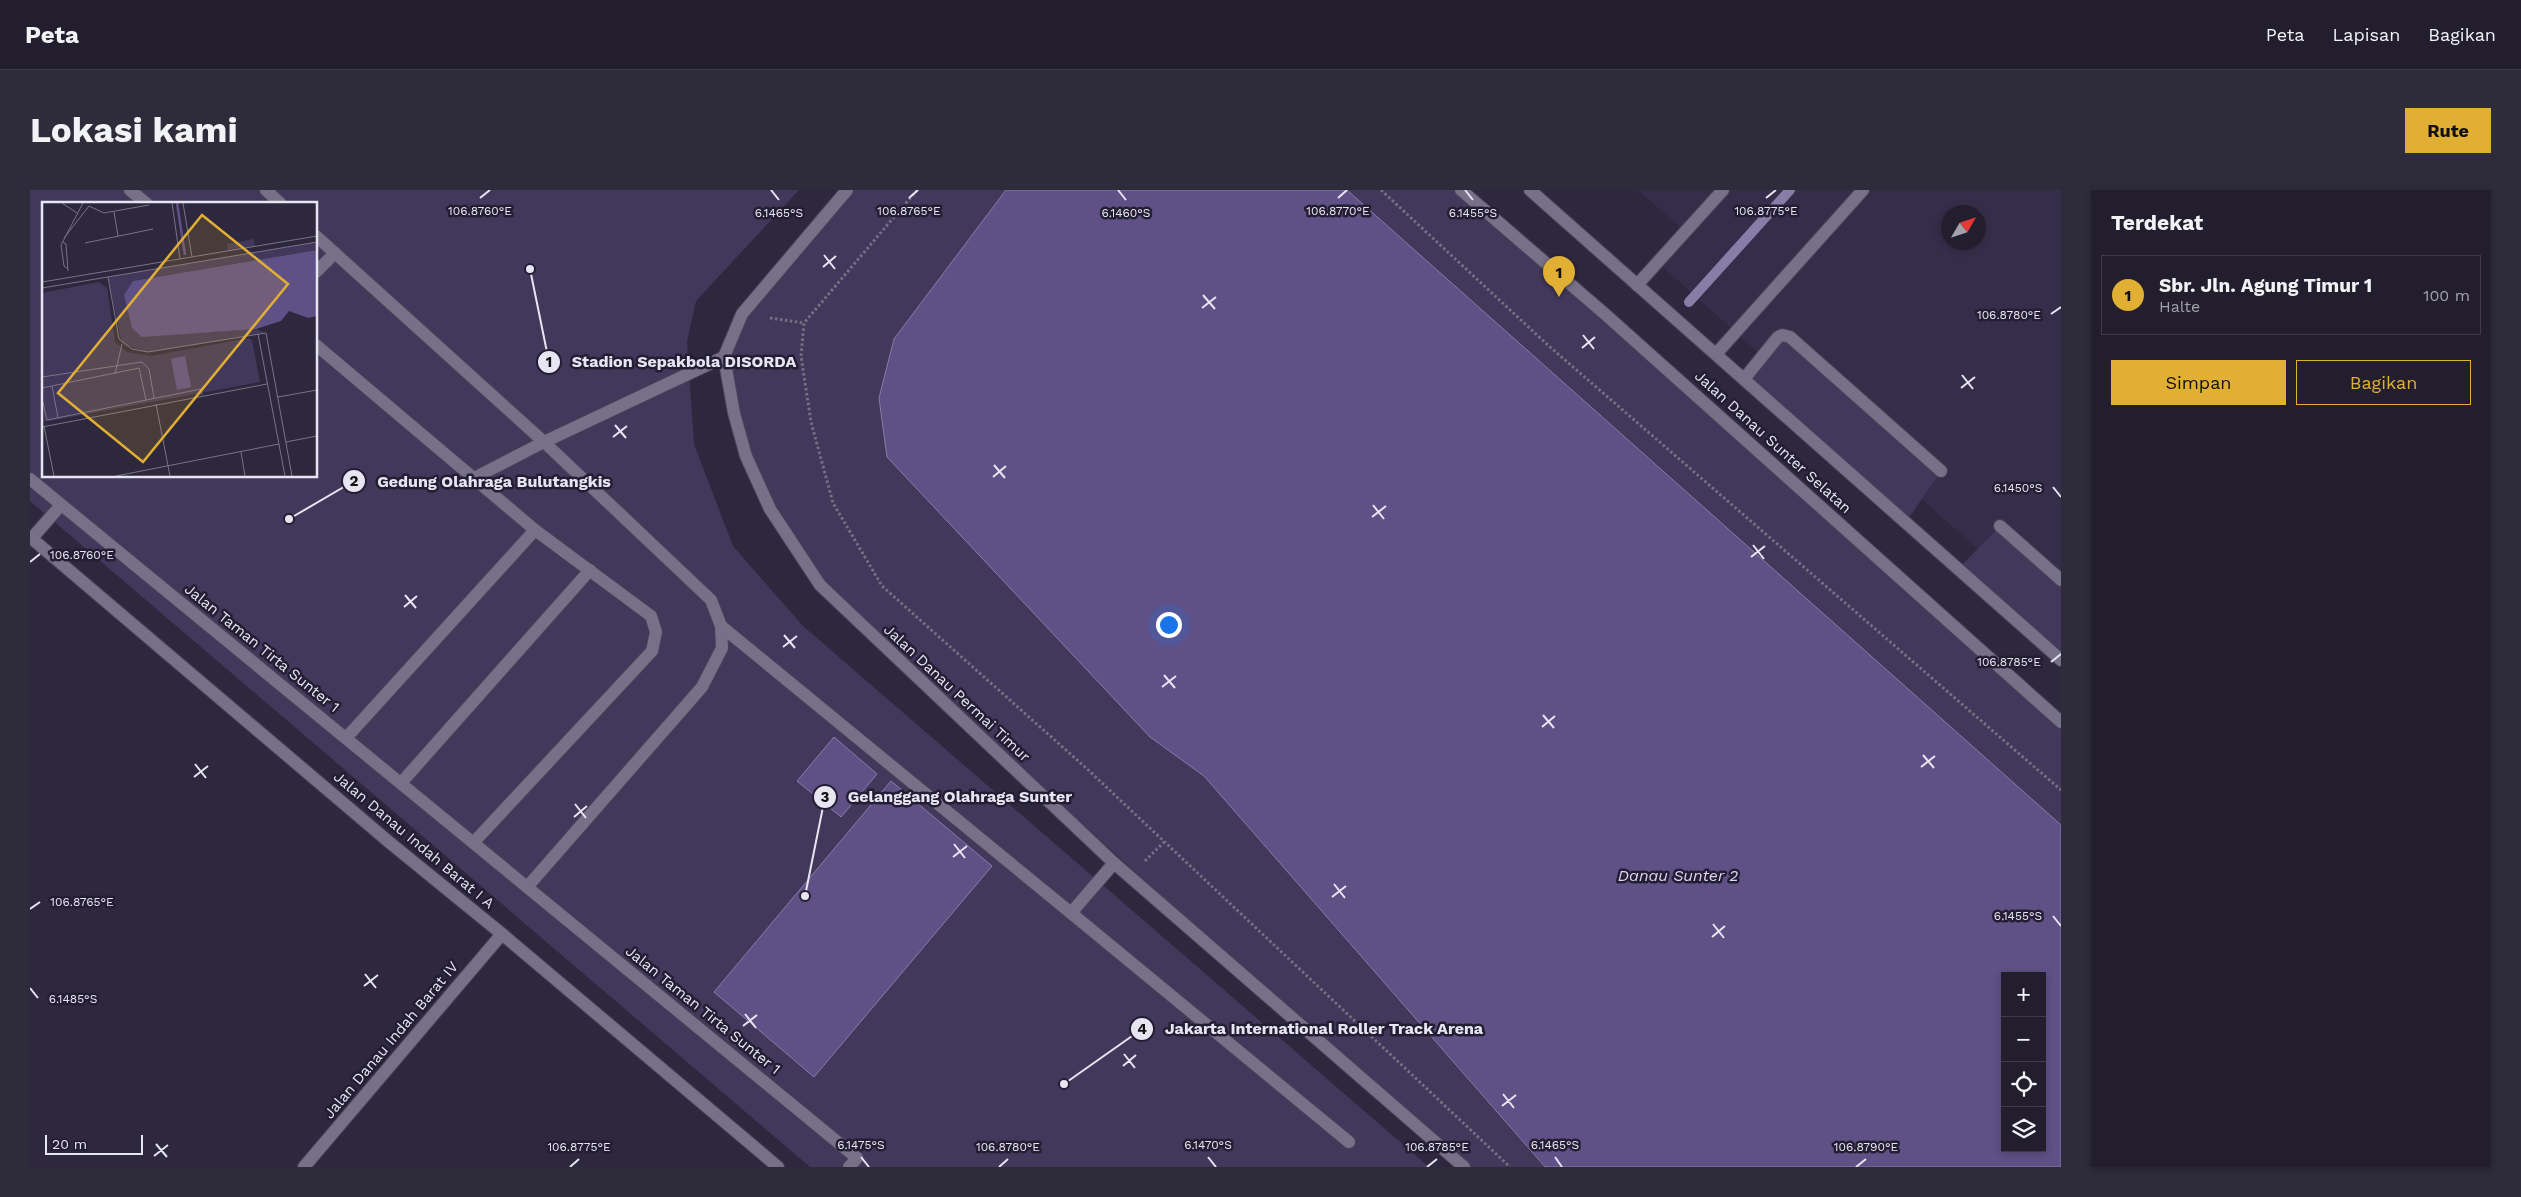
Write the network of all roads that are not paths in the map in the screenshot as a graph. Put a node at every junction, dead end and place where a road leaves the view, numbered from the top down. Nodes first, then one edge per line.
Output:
1 (130, 190) edge
2 (266, 190) edge
3 (847, 190) edge
4 (1461, 190) edge
5 (1530, 190) edge
6 (1723, 190) edge
7 (1863, 190) edge
8 (145, 202) edge
9 (279, 202) edge
10 (318, 238) edge
11 (335, 253) junction
12 (318, 270) edge
13 (1637, 285) junction
14 (318, 347) edge
15 (1716, 354) junction
16 (724, 357) junction
17 (1744, 379) junction
18 (544, 442) junction
19 (1941, 471) dead end
20 (474, 478) junction
21 (30, 479) edge
22 (62, 506) junction
23 (2000, 526) dead end
24 (535, 530) junction
25 (31, 537) edge
26 (590, 570) junction
27 (2061, 580) edge
28 (721, 626) junction
29 (2061, 660) edge
30 (2061, 722) edge
31 (346, 738) junction
32 (401, 783) junction
33 (474, 842) junction
34 (1114, 863) junction
35 (528, 886) junction
36 (1071, 913) junction
37 (502, 934) junction
38 (1349, 1142) dead end
39 (853, 1162) edge
40 (304, 1167) edge
41 (778, 1167) edge
42 (1464, 1167) edge

1 - 8 street
2 - 9 street
3 - 16 street
4 - 30 street, Jalan Danau Sunter Selatan
5 - 13 street, Jalan Danau Sunter Selatan
6 - 13 street
7 - 15 street
10 - 11 street
11 - 12 street
11 - 18 street
13 - 15 street, Jalan Danau Sunter Selatan
14 - 20 street
15 - 17 street, Jalan Danau Sunter Selatan
16 - 18 street
16 - 34 street, Jalan Danau Permai Timur
17 - 19 street
17 - 29 street, Jalan Danau Sunter Selatan
18 - 20 street
18 - 28 street
20 - 24 street
21 - 22 street, Jalan Taman Tirta Sunter 1
22 - 25 street
22 - 31 street, Jalan Taman Tirta Sunter 1
23 - 27 street
24 - 26 street
24 - 31 street
25 - 37 street, Jalan Danau Indah Barat I A
26 - 32 street
26 - 33 street
28 - 35 street
28 - 36 street
31 - 32 street, Jalan Taman Tirta Sunter 1
32 - 33 street, Jalan Taman Tirta Sunter 1
33 - 35 street, Jalan Taman Tirta Sunter 1
34 - 36 street
34 - 42 street, Jalan Danau Permai Timur
35 - 39 street, Jalan Taman Tirta Sunter 1
36 - 38 street
37 - 40 street, Jalan Danau Indah Barat IV
37 - 41 street, Jalan Danau Indah Barat I A

